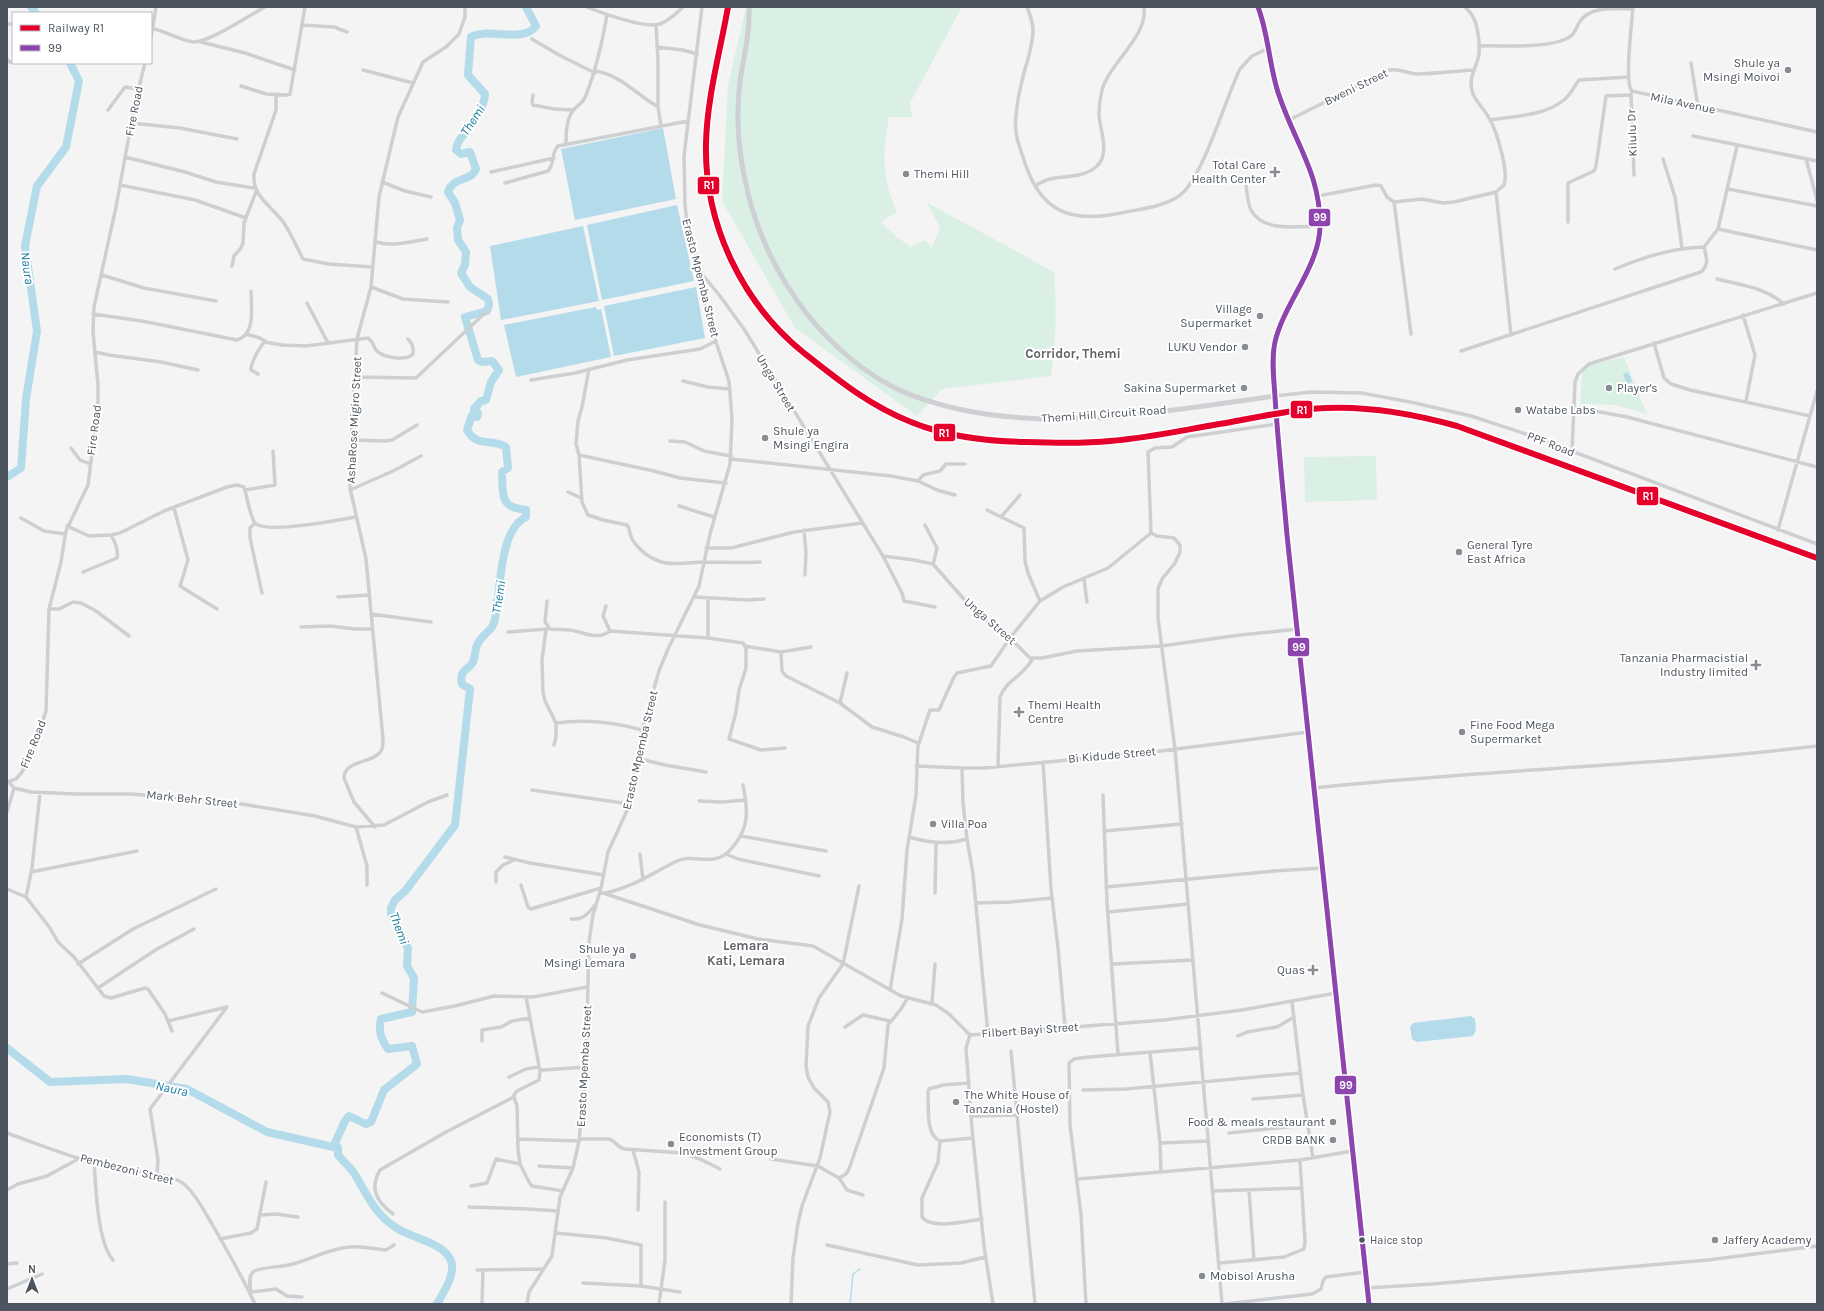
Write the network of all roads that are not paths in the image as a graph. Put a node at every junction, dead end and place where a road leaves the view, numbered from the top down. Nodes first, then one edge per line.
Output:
1 (156, 7) edge
2 (265, 7) edge
3 (305, 7) edge
4 (465, 7) edge
5 (587, 7) edge
6 (683, 7) edge
7 (702, 7) edge
8 (749, 7) edge
9 (1027, 7) edge
10 (1144, 7) edge
11 (1258, 7) edge
12 (1465, 7) edge
13 (1633, 8) edge
14 (606, 15) junction
15 (302, 25) junction
16 (656, 25) junction
17 (152, 28) edge
18 (347, 32) dead end
19 (532, 39) dead end
20 (200, 41) junction
21 (1480, 46) junction
22 (657, 47) junction
23 (1268, 48) junction
24 (697, 54) junction
25 (1691, 63) dead end
26 (145, 64) edge
27 (295, 70) junction
28 (363, 70) dead end
29 (1473, 70) junction
30 (595, 72) junction
31 (1628, 77) junction
32 (413, 83) junction
33 (241, 86) dead end
34 (138, 89) junction
35 (1632, 91) junction
36 (276, 95) junction
37 (532, 95) dead end
38 (1630, 95) junction
39 (658, 107) junction
40 (1698, 107) junction
41 (108, 110) dead end
42 (574, 110) junction
43 (1289, 120) junction
44 (1490, 120) junction
45 (688, 121) junction
46 (131, 123) junction
47 (661, 126) junction
48 (1817, 132) edge
49 (1693, 136) dead end
50 (236, 139) dead end
51 (566, 145) junction
52 (1737, 146) junction
53 (125, 157) junction
54 (554, 158) junction
55 (1806, 158) junction
56 (1663, 159) dead end
57 (1817, 161) edge
58 (491, 172) dead end
59 (1634, 175) dead end
60 (1245, 179) dead end
61 (382, 182) junction
62 (505, 183) dead end
63 (120, 185) junction
64 (1035, 186) junction
65 (1728, 189) junction
66 (255, 190) junction
67 (1496, 192) junction
68 (1318, 196) junction
69 (431, 197) dead end
70 (1817, 200) edge
71 (1394, 202) junction
72 (1817, 206) edge
73 (246, 218) junction
74 (1568, 222) dead end
75 (1320, 226) junction
76 (1718, 229) junction
77 (427, 239) dead end
78 (376, 242) junction
79 (1704, 246) junction
80 (1682, 248) junction
81 (1817, 250) edge
82 (232, 266) dead end
83 (372, 267) junction
84 (1614, 269) dead end
85 (702, 274) junction
86 (102, 275) junction
87 (1717, 279) dead end
88 (370, 287) junction
89 (251, 291) dead end
90 (1817, 292) edge
91 (216, 301) dead end
92 (448, 302) dead end
93 (307, 303) dead end
94 (1784, 304) junction
95 (487, 311) dead end
96 (93, 314) junction
97 (1744, 315) junction
98 (246, 334) junction
99 (1411, 334) dead end
100 (1511, 335) junction
101 (357, 339) junction
102 (408, 339) dead end
103 (716, 341) junction
104 (266, 342) junction
105 (328, 343) junction
106 (1654, 344) junction
107 (1461, 351) dead end
108 (95, 352) junction
109 (589, 369) junction
110 (198, 370) dead end
111 (258, 374) dead end
112 (356, 377) junction
113 (531, 380) dead end
114 (683, 381) dead end
115 (730, 389) junction
116 (1817, 391) edge
117 (1275, 396) junction
118 (1746, 401) junction
119 (1574, 407) junction
120 (1810, 416) junction
121 (1277, 424) junction
122 (417, 425) dead end
123 (351, 440) junction
124 (670, 441) dead end
125 (71, 448) dead end
126 (273, 451) dead end
127 (1572, 452) junction
128 (579, 455) junction
129 (421, 456) dead end
130 (731, 457) junction
131 (1798, 461) junction
132 (90, 464) junction
133 (965, 464) dead end
134 (1817, 467) edge
135 (829, 468) junction
136 (918, 481) junction
137 (726, 483) junction
138 (245, 490) junction
139 (350, 490) junction
140 (568, 492) dead end
141 (955, 494) dead end
142 (1020, 495) dead end
143 (581, 498) junction
144 (679, 506) dead end
145 (174, 508) junction
146 (987, 510) dead end
147 (356, 517) junction
148 (714, 517) junction
149 (1001, 517) junction
150 (21, 518) dead end
151 (255, 523) junction
152 (862, 523) junction
153 (925, 525) dead end
154 (68, 526) junction
155 (804, 530) junction
156 (1778, 530) junction
157 (1151, 532) junction
158 (65, 534) junction
159 (111, 535) junction
160 (1817, 544) edge
161 (706, 548) junction
162 (883, 556) junction
163 (704, 562) junction
164 (760, 562) dead end
165 (934, 564) junction
166 (84, 572) dead end
167 (805, 575) dead end
168 (1084, 579) junction
169 (262, 593) dead end
170 (368, 595) junction
171 (338, 597) dead end
172 (695, 597) junction
173 (708, 598) junction
174 (764, 599) dead end
175 (547, 601) dead end
176 (1040, 601) junction
177 (1087, 602) dead end
178 (606, 606) dead end
179 (935, 606) dead end
180 (49, 609) junction
181 (217, 609) dead end
182 (371, 614) junction
183 (431, 622) dead end
184 (301, 627) dead end
185 (372, 628) junction
186 (548, 629) junction
187 (1298, 629) junction
188 (610, 631) junction
189 (508, 632) dead end
190 (129, 636) dead end
191 (675, 636) junction
192 (708, 638) junction
193 (1010, 638) junction
194 (745, 646) junction
195 (1161, 646) junction
196 (811, 647) dead end
197 (781, 652) junction
198 (1033, 658) junction
199 (847, 673) dead end
200 (840, 703) junction
201 (556, 723) junction
202 (642, 730) junction
203 (1308, 732) junction
204 (554, 745) dead end
205 (1817, 746) edge
206 (785, 748) dead end
207 (918, 748) junction
208 (1175, 749) junction
209 (636, 758) junction
210 (1043, 762) junction
211 (916, 766) junction
212 (998, 766) junction
213 (962, 768) junction
214 (706, 772) dead end
215 (8, 782) edge
216 (743, 785) dead end
217 (14, 788) junction
218 (1314, 788) junction
219 (532, 790) dead end
220 (40, 793) junction
221 (447, 795) dead end
222 (1103, 795) dead end
223 (746, 800) junction
224 (699, 801) dead end
225 (630, 804) junction
226 (7, 812) edge
227 (1182, 824) junction
228 (356, 827) junction
229 (375, 827) junction
230 (1104, 831) junction
231 (741, 836) junction
232 (909, 838) junction
233 (967, 839) junction
234 (936, 844) junction
235 (137, 851) dead end
236 (826, 851) dead end
237 (640, 854) dead end
238 (726, 854) junction
239 (505, 857) dead end
240 (514, 860) junction
241 (1322, 868) junction
242 (31, 872) junction
243 (604, 875) junction
244 (819, 876) dead end
245 (1186, 878) junction
246 (643, 880) junction
247 (496, 882) dead end
248 (367, 885) dead end
249 (521, 885) dead end
250 (859, 886) dead end
251 (1106, 887) junction
252 (7, 889) edge
253 (216, 889) dead end
254 (602, 891) junction
255 (935, 893) dead end
256 (26, 897) junction
257 (1052, 898) junction
258 (976, 903) junction
259 (596, 904) junction
260 (1188, 904) junction
261 (1108, 912) junction
262 (571, 919) dead end
263 (194, 929) dead end
264 (1193, 960) junction
265 (78, 964) junction
266 (842, 964) junction
267 (935, 964) dead end
268 (1112, 964) junction
269 (587, 987) junction
270 (98, 988) junction
271 (890, 990) junction
272 (382, 993) dead end
273 (1336, 993) junction
274 (526, 997) junction
275 (907, 998) junction
276 (1292, 1002) junction
277 (932, 1003) junction
278 (1198, 1016) junction
279 (1294, 1017) junction
280 (530, 1018) junction
281 (168, 1021) junction
282 (890, 1021) junction
283 (1115, 1024) junction
284 (845, 1027) dead end
285 (1065, 1027) junction
286 (172, 1031) dead end
287 (988, 1034) junction
288 (970, 1035) junction
289 (1238, 1036) dead end
290 (482, 1041) dead end
291 (1201, 1048) junction
292 (1011, 1051) dead end
293 (1150, 1052) junction
294 (1118, 1054) junction
295 (539, 1067) junction
296 (586, 1067) junction
297 (540, 1071) junction
298 (1300, 1073) junction
299 (509, 1077) dead end
300 (1204, 1082) junction
301 (969, 1083) junction
302 (1154, 1086) junction
303 (1084, 1090) dead end
304 (1303, 1095) junction
305 (514, 1097) junction
306 (1253, 1099) dead end
307 (1016, 1115) junction
308 (972, 1116) junction
309 (1307, 1125) junction
310 (7, 1133) edge
311 (1229, 1133) dead end
312 (973, 1138) junction
313 (518, 1139) junction
314 (580, 1140) junction
315 (940, 1141) junction
316 (1209, 1141) junction
317 (1160, 1142) junction
318 (632, 1150) junction
319 (1352, 1150) junction
320 (80, 1158) junction
321 (1313, 1158) junction
322 (770, 1159) dead end
323 (1300, 1160) junction
324 (94, 1162) junction
325 (520, 1164) junction
326 (539, 1166) dead end
327 (818, 1166) junction
328 (1212, 1167) junction
329 (573, 1168) junction
330 (720, 1169) dead end
331 (1161, 1171) junction
332 (157, 1175) junction
333 (839, 1178) junction
334 (1078, 1179) junction
335 (266, 1182) dead end
336 (471, 1186) dead end
337 (1302, 1188) junction
338 (7, 1190) edge
339 (1248, 1190) junction
340 (562, 1191) junction
341 (1213, 1191) junction
342 (863, 1195) dead end
343 (665, 1202) dead end
344 (469, 1207) dead end
345 (638, 1210) dead end
346 (557, 1211) junction
347 (393, 1214) dead end
348 (260, 1215) junction
349 (298, 1217) dead end
350 (982, 1219) junction
351 (556, 1233) junction
352 (220, 1239) junction
353 (394, 1245) dead end
354 (827, 1245) dead end
355 (1817, 1246) edge
356 (985, 1257) junction
357 (113, 1260) dead end
358 (1254, 1260) junction
359 (17, 1263) dead end
360 (1220, 1263) junction
361 (7, 1264) edge
362 (544, 1269) junction
363 (477, 1270) dead end
364 (484, 1270) junction
365 (1365, 1272) junction
366 (42, 1274) dead end
367 (583, 1283) dead end
368 (641, 1286) junction
369 (1366, 1288) junction
370 (7, 1289) edge
371 (660, 1290) junction
372 (680, 1292) dead end
373 (251, 1294) junction
374 (302, 1296) dead end
375 (1264, 1302) edge
376 (255, 1304) edge
377 (482, 1304) edge
378 (527, 1304) edge
379 (659, 1304) edge
380 (791, 1304) edge
381 (993, 1304) edge
382 (1035, 1304) edge
383 (1086, 1304) edge
384 (1224, 1304) edge
385 (1369, 1304) edge

1 - 17 street
2 - 20 street
3 - 15 street
4 - 32 street, AshaRose Migiro Street
5 - 14 street
6 - 16 street
7 - 24 street, Erasto Mpemba Street
8 - 117 street, Themi Hill Circuit Road
9 - 64 street
10 - 64 street
11 - 23 street
12 - 21 street
13 - 21 street
13 - 31 street
14 - 16 street
14 - 30 street
15 - 18 street
15 - 27 street
16 - 22 street
17 - 20 street
19 - 30 street
20 - 27 street
21 - 29 street
22 - 24 street
22 - 39 street
23 - 43 street
23 - 64 street
24 - 45 street, Erasto Mpemba Street
25 - 40 street
26 - 34 street, Fire Road
27 - 36 street
28 - 32 street
29 - 43 street, Bweni Street
29 - 44 street
30 - 39 street
30 - 42 street
31 - 35 street
31 - 44 street
32 - 61 street, AshaRose Migiro Street
33 - 36 street
34 - 41 street
34 - 46 street, Fire Road
35 - 38 street, Kilulu Dr
35 - 40 street, Mila Avenue
36 - 66 street
37 - 42 street
38 - 59 street, Kilulu Dr
38 - 74 street
39 - 47 street
40 - 48 street, Mila Avenue
42 - 51 street
43 - 68 street
44 - 67 street
45 - 47 street
45 - 85 street, Erasto Mpemba Street
46 - 50 street
46 - 53 street, Fire Road
47 - 51 street
49 - 52 street
51 - 54 street
52 - 55 street
52 - 65 street
53 - 63 street, Fire Road
53 - 66 street
54 - 58 street
54 - 62 street
55 - 57 street
55 - 70 street
56 - 80 street
60 - 75 street
61 - 69 street
61 - 78 street, AshaRose Migiro Street
63 - 73 street
63 - 86 street, Fire Road
65 - 72 street
65 - 76 street
66 - 73 street
66 - 83 street
67 - 71 street
67 - 100 street
68 - 71 street
68 - 75 street
71 - 99 street
73 - 82 street
75 - 117 street
76 - 79 street
76 - 81 street
77 - 78 street
78 - 83 street, AshaRose Migiro Street
79 - 80 street
79 - 100 street
80 - 84 street
83 - 88 street, AshaRose Migiro Street
85 - 103 street, Erasto Mpemba Street
85 - 135 street, Unga Street
86 - 91 street
86 - 96 street, Fire Road
87 - 94 street
88 - 92 street
88 - 101 street, AshaRose Migiro Street
89 - 98 street
90 - 94 street
93 - 105 street
94 - 97 street
95 - 112 street
96 - 98 street
96 - 108 street, Fire Road
97 - 106 street
97 - 118 street
98 - 104 street
100 - 107 street
101 - 102 street
101 - 105 street
101 - 112 street, AshaRose Migiro Street
103 - 109 street
103 - 115 street, Erasto Mpemba Street
104 - 105 street
104 - 111 street
106 - 118 street
106 - 119 street
108 - 110 street
108 - 132 street, Fire Road
109 - 113 street
109 - 128 street
112 - 123 street, AshaRose Migiro Street
114 - 115 street
115 - 130 street, Erasto Mpemba Street
116 - 120 street
117 - 121 street
117 - 127 street, PPF Road
118 - 120 street
119 - 127 street
119 - 131 street
120 - 131 street
121 - 157 street
121 - 187 street
122 - 123 street
123 - 139 street, AshaRose Migiro Street
124 - 130 street
125 - 132 street
126 - 138 street
127 - 156 street, PPF Road
128 - 137 street
128 - 143 street
129 - 139 street
130 - 135 street
130 - 137 street, Erasto Mpemba Street
131 - 134 street
131 - 156 street
132 - 154 street, Fire Road
133 - 136 street
135 - 136 street
135 - 152 street, Unga Street
136 - 141 street
137 - 148 street, Erasto Mpemba Street
138 - 145 street
138 - 151 street
139 - 147 street, AshaRose Migiro Street
140 - 143 street
142 - 149 street
143 - 163 street
144 - 148 street
145 - 159 street
145 - 181 street
146 - 149 street
147 - 151 street
147 - 170 street, AshaRose Migiro Street
148 - 161 street, Erasto Mpemba Street
149 - 176 street
150 - 158 street
151 - 169 street
152 - 155 street
152 - 162 street, Unga Street
153 - 165 street
154 - 158 street, Fire Road
154 - 159 street
155 - 161 street
155 - 167 street
156 - 160 street, PPF Road
157 - 168 street
157 - 195 street
158 - 180 street, Fire Road
159 - 166 street
161 - 163 street, Erasto Mpemba Street
162 - 165 street
162 - 179 street, Unga Street
163 - 164 street
163 - 172 street, Erasto Mpemba Street
165 - 193 street, Unga Street
168 - 176 street
168 - 177 street
170 - 171 street
170 - 182 street, AshaRose Migiro Street
172 - 173 street
172 - 191 street, Erasto Mpemba Street
173 - 174 street
173 - 192 street
175 - 186 street
176 - 193 street
178 - 188 street
180 - 190 street
180 - 215 street, Fire Road
182 - 183 street
182 - 185 street, AshaRose Migiro Street
184 - 185 street
185 - 229 street, AshaRose Migiro Street
186 - 188 street
186 - 189 street
186 - 201 street
187 - 195 street
187 - 203 street
188 - 191 street
191 - 192 street
191 - 202 street, Erasto Mpemba Street
192 - 194 street
193 - 198 street, Unga Street
193 - 207 street
194 - 197 street
194 - 206 street
195 - 198 street
195 - 208 street
196 - 197 street
197 - 200 street
198 - 212 street
199 - 200 street
200 - 207 street
201 - 202 street
201 - 204 street
202 - 209 street, Erasto Mpemba Street
203 - 208 street, Bi Kidude Street
203 - 218 street
205 - 218 street
207 - 211 street
208 - 210 street, Bi Kidude Street
208 - 227 street
209 - 214 street
209 - 225 street, Erasto Mpemba Street
210 - 212 street, Bi Kidude Street
210 - 257 street
211 - 213 street, Bi Kidude Street
211 - 232 street
212 - 213 street, Bi Kidude Street
213 - 233 street
215 - 217 street
216 - 223 street
217 - 220 street, Mark Behr Street
217 - 226 street
218 - 241 street
219 - 225 street
220 - 228 street, Mark Behr Street
220 - 242 street
221 - 229 street, Mark Behr Street
222 - 230 street
223 - 224 street
223 - 231 street
225 - 243 street, Erasto Mpemba Street
227 - 230 street
227 - 245 street
228 - 229 street, Mark Behr Street
228 - 248 street
230 - 251 street
231 - 236 street
231 - 238 street
232 - 234 street
232 - 271 street
233 - 234 street
233 - 258 street
234 - 255 street
235 - 242 street
237 - 246 street
238 - 244 street
238 - 246 street
239 - 240 street
240 - 243 street
240 - 247 street
241 - 245 street
241 - 273 street
242 - 256 street
243 - 254 street, Erasto Mpemba Street
245 - 251 street
245 - 260 street
246 - 254 street
249 - 254 street
250 - 266 street
251 - 261 street
252 - 256 street
253 - 265 street
254 - 259 street, Erasto Mpemba Street
254 - 266 street
256 - 265 street
257 - 258 street
257 - 285 street
258 - 287 street
259 - 262 street
259 - 269 street, Erasto Mpemba Street
260 - 261 street
260 - 264 street
261 - 268 street
263 - 270 street
264 - 268 street
264 - 278 street
265 - 270 street
266 - 271 street
266 - 327 street
267 - 277 street
268 - 283 street
269 - 274 street
269 - 296 street, Erasto Mpemba Street
270 - 281 street
271 - 275 street
272 - 274 street
273 - 276 street, Filbert Bayi Street
273 - 319 street
274 - 280 street
275 - 277 street
275 - 282 street
276 - 278 street, Filbert Bayi Street
276 - 279 street
277 - 288 street
278 - 283 street, Filbert Bayi Street
278 - 291 street
279 - 289 street
279 - 298 street
280 - 290 street
280 - 295 street
281 - 286 street
281 - 332 street
282 - 284 street
282 - 333 street
283 - 285 street, Filbert Bayi Street
283 - 294 street
285 - 287 street, Filbert Bayi Street
287 - 288 street, Filbert Bayi Street
288 - 301 street, Filbert Bayi Street
291 - 293 street
291 - 300 street
292 - 307 street
293 - 294 street
293 - 302 street
294 - 334 street
295 - 297 street
295 - 299 street
296 - 297 street
296 - 314 street, Erasto Mpemba Street
297 - 305 street
298 - 300 street
298 - 304 street
300 - 302 street
300 - 316 street
301 - 308 street, Filbert Bayi Street
301 - 315 street
302 - 303 street
302 - 317 street
304 - 306 street
304 - 309 street
305 - 313 street
305 - 347 street
307 - 308 street
307 - 382 street
308 - 312 street, Filbert Bayi Street
309 - 311 street
309 - 321 street
310 - 320 street, Pembezoni Street
312 - 315 street
312 - 350 street, Filbert Bayi Street
313 - 314 street
313 - 325 street
314 - 318 street
314 - 329 street, Erasto Mpemba Street
315 - 350 street
316 - 317 street
316 - 328 street
317 - 331 street
318 - 330 street
318 - 345 street
319 - 321 street
319 - 365 street
320 - 324 street, Pembezoni Street
320 - 338 street
321 - 323 street
322 - 327 street
323 - 328 street
323 - 337 street
324 - 332 street, Pembezoni Street
324 - 357 street
325 - 336 street
325 - 340 street
326 - 329 street
327 - 333 street
327 - 380 street
328 - 331 street
328 - 341 street
329 - 340 street, Erasto Mpemba Street
331 - 334 street
332 - 352 street, Pembezoni Street
333 - 342 street
334 - 383 street
335 - 348 street
337 - 339 street
337 - 358 street
339 - 341 street
339 - 358 street
340 - 346 street, Erasto Mpemba Street
341 - 360 street
343 - 371 street
344 - 346 street
346 - 351 street, Erasto Mpemba Street
348 - 349 street
348 - 352 street
350 - 356 street, Filbert Bayi Street
351 - 362 street, Erasto Mpemba Street
351 - 368 street
352 - 373 street, Pembezoni Street
353 - 373 street
354 - 356 street
355 - 369 street
356 - 381 street, Filbert Bayi Street
358 - 360 street
359 - 361 street
360 - 384 street
362 - 364 street
362 - 378 street, Erasto Mpemba Street
363 - 364 street
364 - 377 street
365 - 369 street
365 - 375 street
366 - 370 street
367 - 368 street
368 - 371 street
369 - 385 street
371 - 372 street
371 - 379 street
373 - 374 street
373 - 376 street, Pembezoni Street
375 - 384 street

